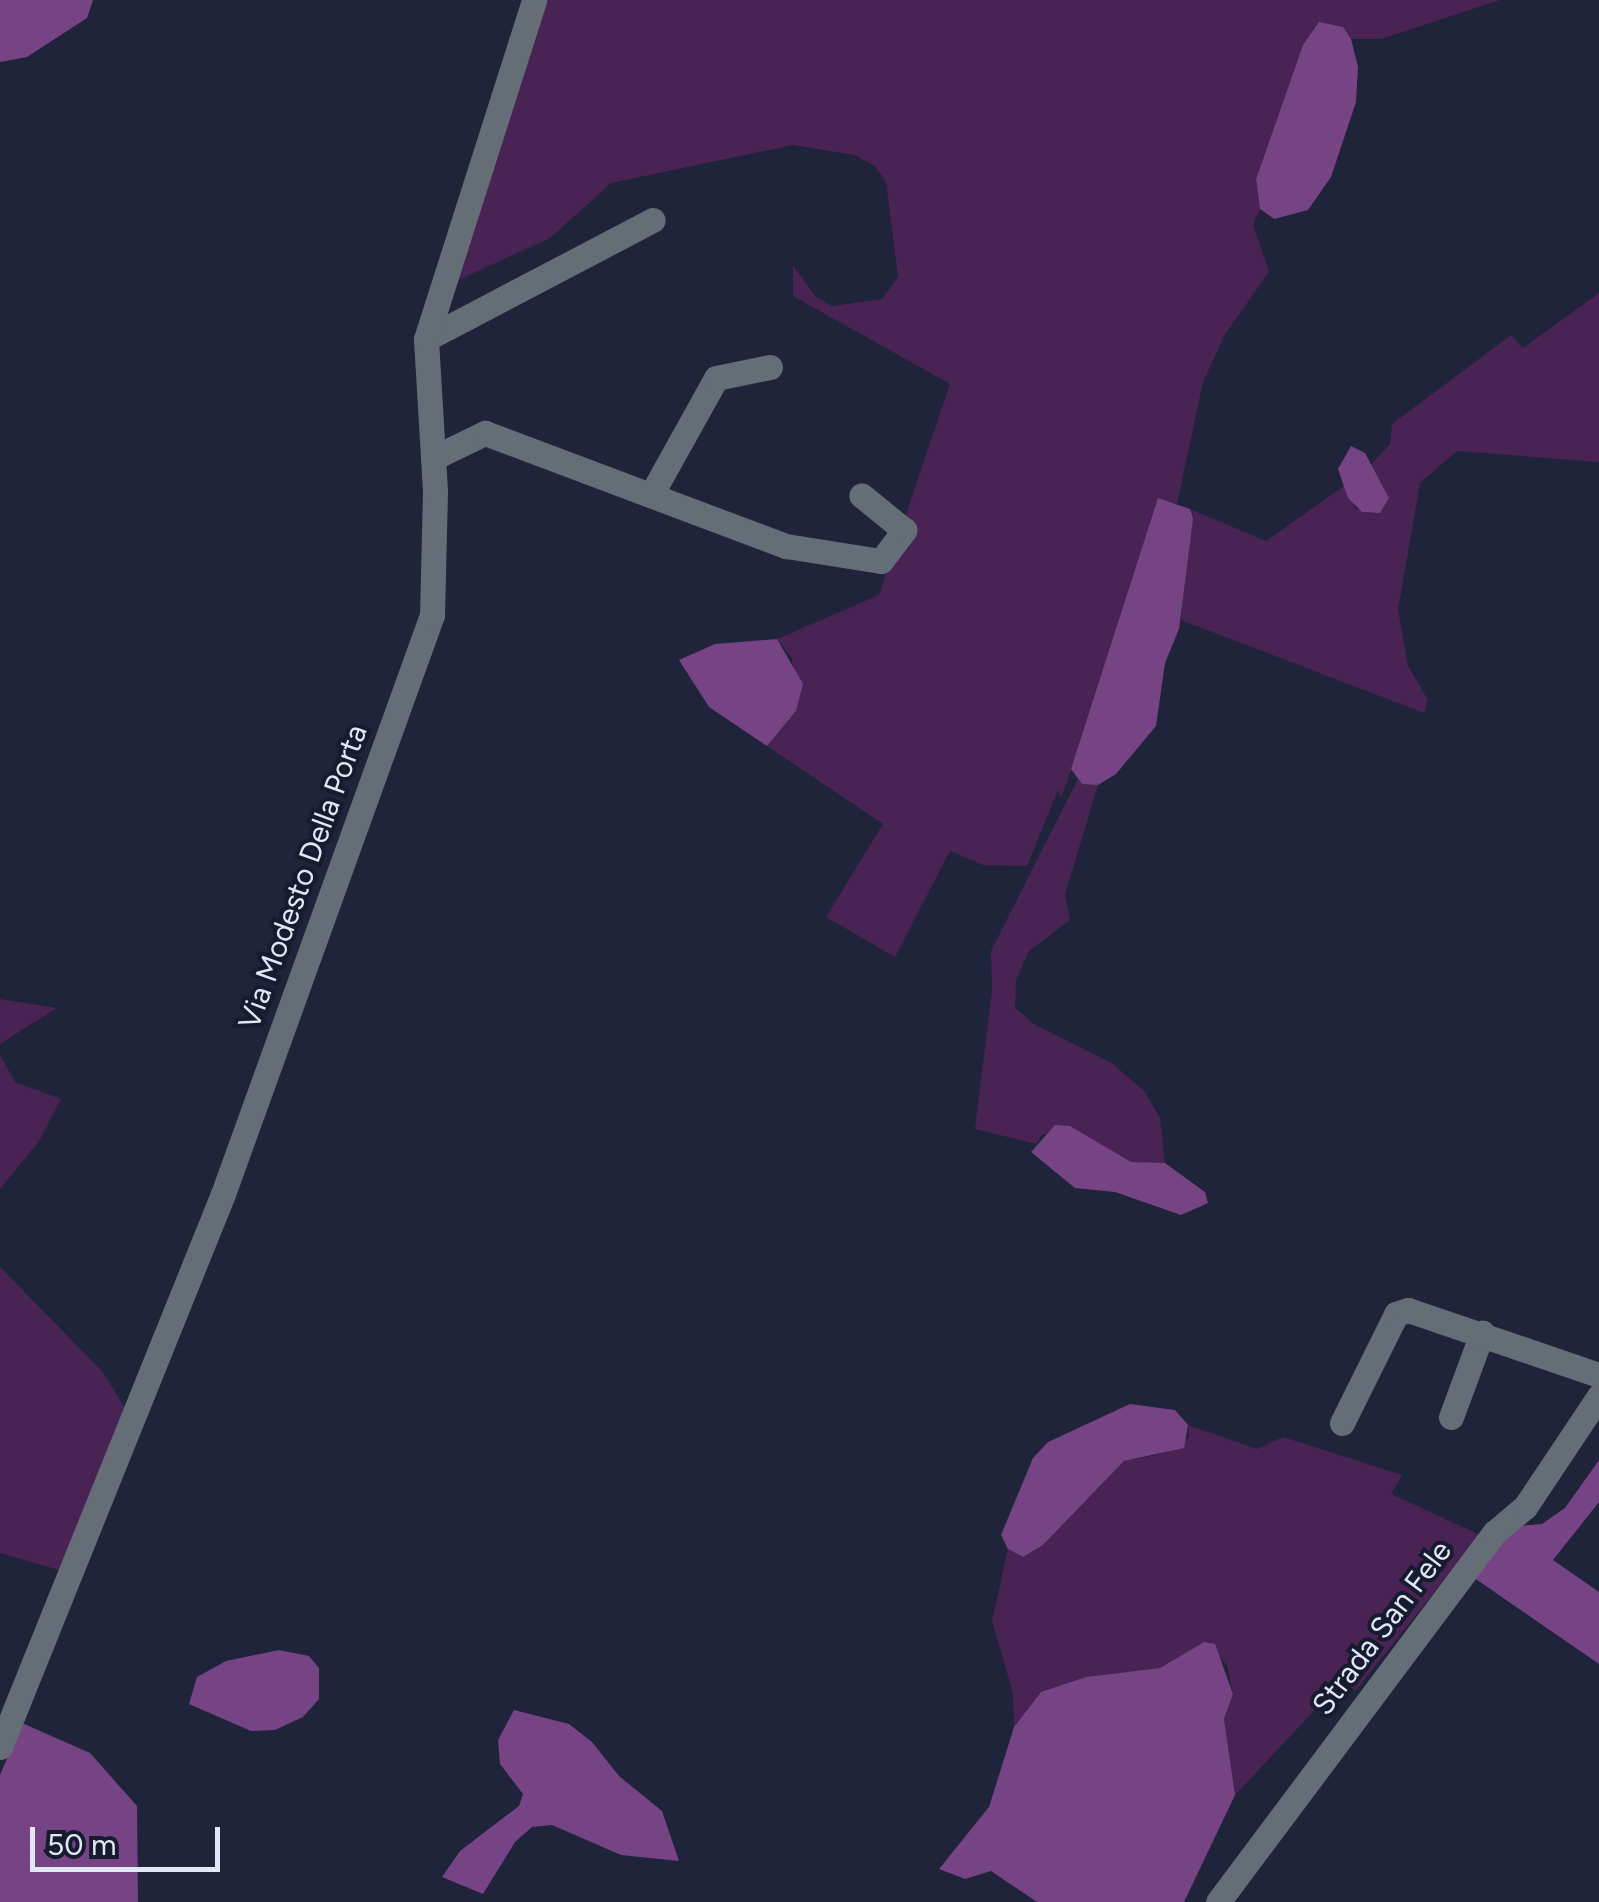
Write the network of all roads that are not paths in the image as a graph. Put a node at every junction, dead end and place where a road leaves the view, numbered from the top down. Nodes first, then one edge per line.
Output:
1 (534, 0) edge
2 (654, 220) dead end
3 (426, 339) junction
4 (770, 367) dead end
5 (433, 458) junction
6 (861, 495) dead end
7 (651, 496) junction
8 (1482, 1332) junction
9 (1599, 1375) edge
10 (1599, 1396) edge
11 (1450, 1417) dead end
12 (1342, 1422) dead end
13 (0, 1747) edge
14 (1218, 1902) edge

1 - 3 street, Via Modesto Della Porta
2 - 3 street
3 - 5 street, Via Modesto Della Porta
4 - 7 street
5 - 7 street
5 - 13 street, Via Modesto Della Porta
6 - 7 street
8 - 9 street
8 - 11 street
8 - 12 street
10 - 14 street, Strada San Fele

